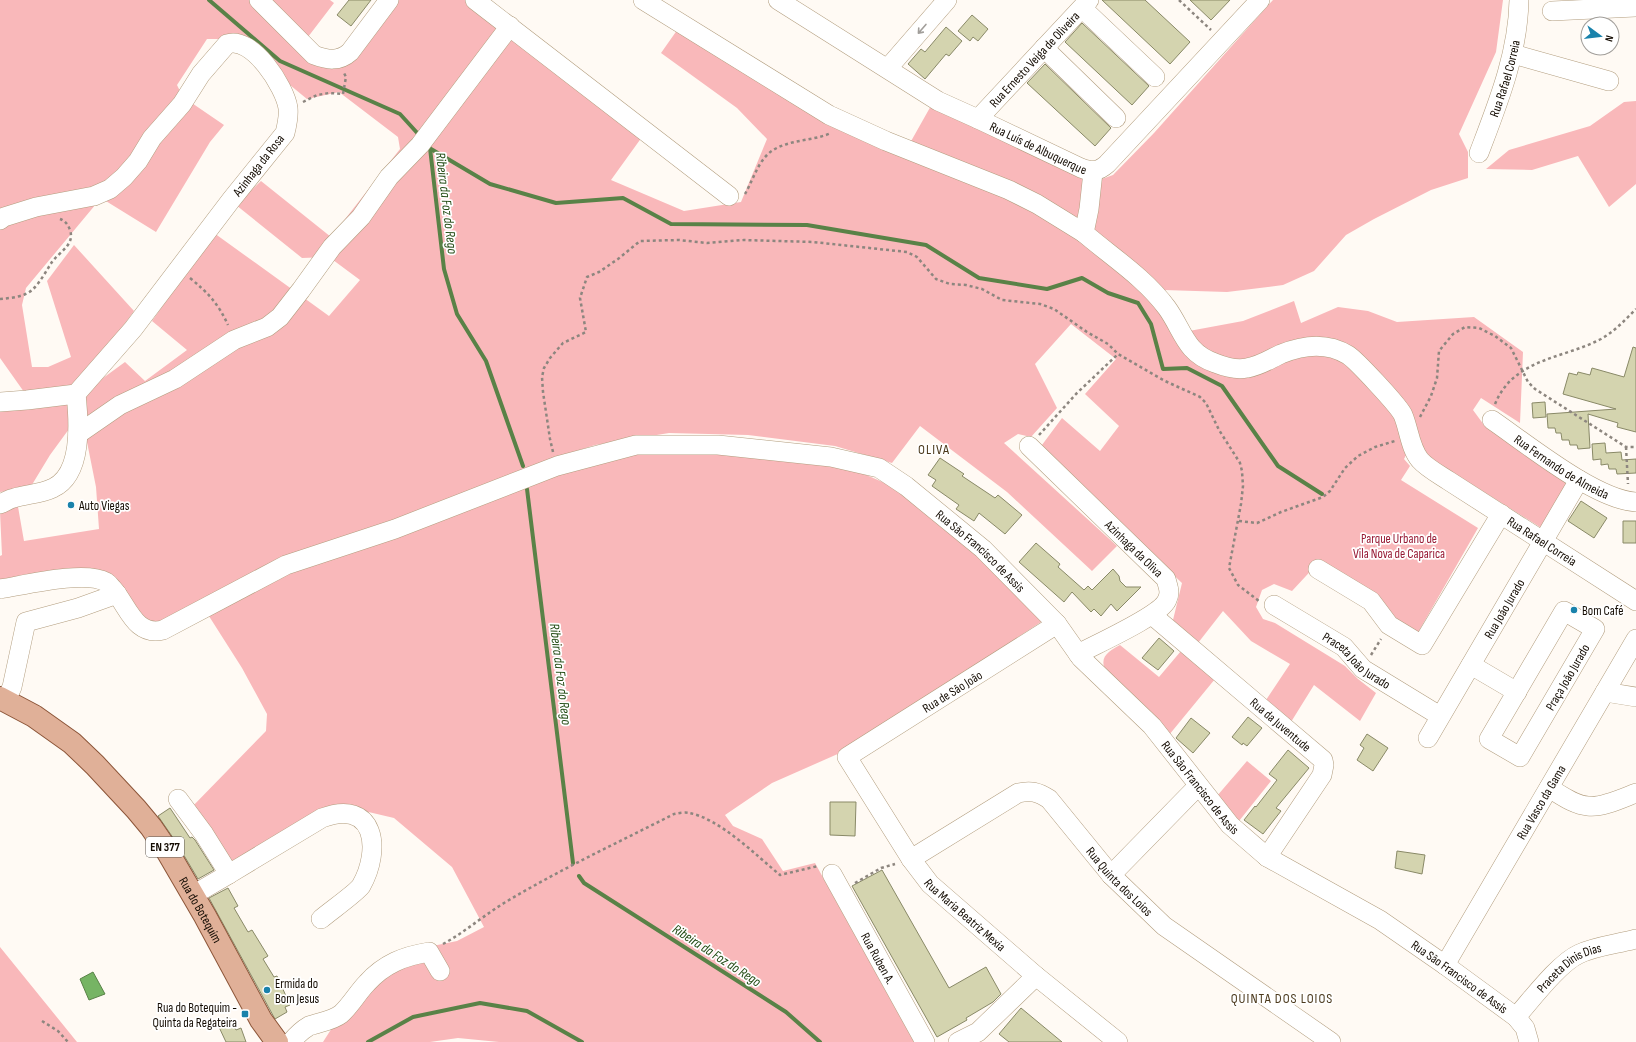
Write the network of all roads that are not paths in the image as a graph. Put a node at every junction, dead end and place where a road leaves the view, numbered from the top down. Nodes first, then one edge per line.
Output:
1 (259, 0) edge
2 (389, 0) edge
3 (475, 0) edge
4 (643, 0) edge
5 (778, 0) edge
6 (948, 0) edge
7 (1260, 0) edge
8 (1519, 0) edge
9 (1086, 4) edge
10 (800, 5) edge
11 (1636, 6) edge
12 (1552, 11) dead end
13 (510, 26) junction
14 (1044, 48) junction
15 (1513, 54) junction
16 (888, 68) junction
17 (1155, 77) dead end
18 (1608, 81) dead end
19 (1116, 118) dead end
20 (978, 119) junction
21 (1479, 153) dead end
22 (1093, 172) junction
23 (729, 196) road end
24 (0, 220) edge
25 (1084, 233) junction
26 (76, 394) junction
27 (0, 402) edge
28 (1492, 420) road end
29 (78, 434) junction
30 (1029, 446) road end
31 (1579, 480) junction
32 (1632, 501) edge
33 (0, 504) edge
34 (1501, 514) junction
35 (1543, 541) junction
36 (1318, 569) dead end
37 (0, 589) edge
38 (117, 594) junction
39 (1636, 601) edge
40 (1274, 604) road end
41 (1152, 615) junction
42 (1057, 624) junction
43 (1636, 639) edge
44 (1078, 654) junction
45 (1470, 665) junction
46 (1517, 692) junction
47 (1605, 692) junction
48 (1636, 697) edge
49 (3, 699) edge
50 (1440, 716) junction
51 (1428, 738) dead end
52 (847, 757) joint
53 (1198, 786) junction
54 (1549, 788) junction
55 (1636, 793) edge
56 (178, 799) dead end
57 (1267, 857) junction
58 (911, 859) junction
59 (229, 874) junction
60 (832, 874) road end
61 (1112, 875) junction
62 (193, 895) junction
63 (321, 919) dead end
64 (1636, 939) edge
65 (1445, 965) junction
66 (440, 970) dead end
67 (1036, 976) junction
68 (1516, 1017) junction
69 (984, 1037) edge
70 (277, 1042) edge
71 (291, 1042) edge
72 (925, 1042) edge
73 (958, 1042) edge
74 (1118, 1042) edge
75 (1331, 1042) edge
76 (1529, 1042) edge

1 - 2 street
3 - 13 street
4 - 25 street, Rua Rafael Correia
5 - 10 street, Rua Luís de Albuquerque
6 -> 16 street
7 - 22 street, Rua Luís de Albuquerque
8 - 15 street, Rua Rafael Correia
9 - 14 street, Rua Ernesto Veiga de Oliveira
9 - 17 street
10 - 16 street, Rua Luís de Albuquerque
11 - 12 street
13 - 23 street
13 - 29 street
14 - 19 street
14 - 20 street, Rua Ernesto Veiga de Oliveira
15 - 18 street
15 - 21 street, Rua Rafael Correia
16 - 20 street, Rua Luís de Albuquerque
20 - 22 street, Rua Luís de Albuquerque
22 - 25 street
24 - 26 street, Azinhaga da Rosa
25 - 34 street, Rua Rafael Correia
26 - 27 street
26 - 29 street
28 - 31 street, Rua Fernando de Almeida
29 - 33 street
30 - 41 street, Azinhaga da Oliva
31 - 32 street, Rua Fernando de Almeida
31 - 35 street, Rua João Jurado
34 - 35 street, Rua Rafael Correia
34 - 36 street
35 - 39 street, Rua Rafael Correia
35 - 45 street, Rua João Jurado
37 - 38 street, Rua São Francisco de Assis
38 - 42 street, Rua São Francisco de Assis
38 - 49 street
40 - 50 street, Praceta João Jurado
41 - 44 street, Azinhaga da Oliva
41 - 57 street, Rua da Juventude
42 - 44 street, Rua São Francisco de Assis
42 - 52 street, Rua de São João
43 - 47 street, Rua Vasco da Gama
44 - 53 street, Rua São Francisco de Assis
45 - 46 street
45 - 50 street, Rua João Jurado
46 - 46 street, Praça João Jurado
47 - 48 street
47 - 54 street, Rua Vasco da Gama
49 - 62 main road, Rua do Botequim / EN 377
50 - 51 street, Rua João Jurado
52 - 58 street, Rua Maria Beatriz Mexia
53 - 57 street, Rua São Francisco de Assis
53 - 61 street
54 - 55 street
54 - 65 street, Rua Vasco da Gama
56 - 59 street
57 - 65 street, Rua São Francisco de Assis
58 - 61 street, Rua Quinta dos Loios
58 - 67 street, Rua Maria Beatriz Mexia
59 - 62 street
59 - 63 street
60 - 72 street, Rua Ruben A.
61 - 75 street, Rua Quinta dos Loios
62 - 70 main road, Rua do Botequim / EN 377
64 - 68 street, Praceta Dinis Dias
65 - 68 street, Rua São Francisco de Assis
66 - 71 street
67 - 69 street
67 - 74 street, Rua Maria Beatriz Mexia
68 - 76 street, Rua São Francisco de Assis
69 - 73 street

